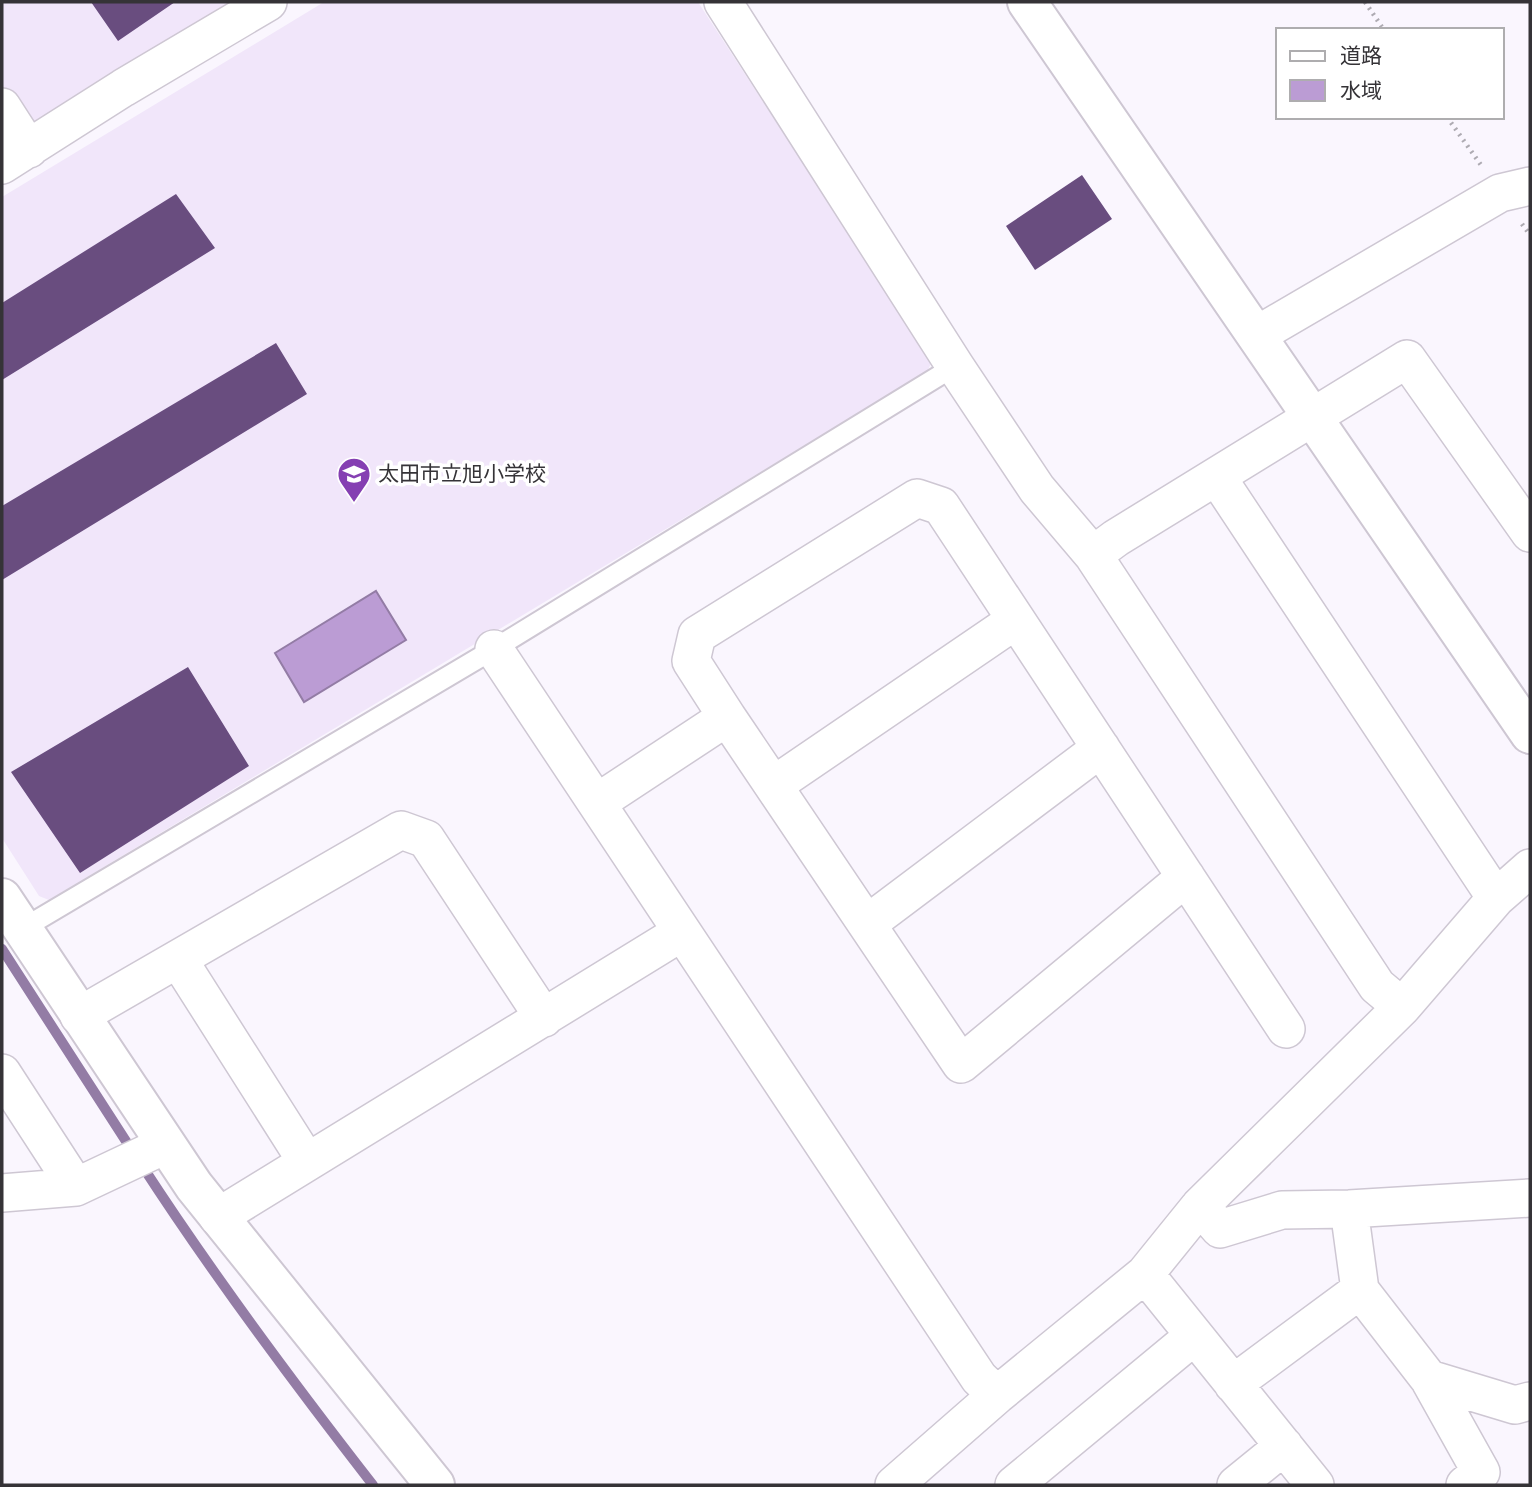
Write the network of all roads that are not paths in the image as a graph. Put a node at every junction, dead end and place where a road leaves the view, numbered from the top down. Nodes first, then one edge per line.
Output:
1 (268, 2) edge
2 (723, 2) edge
3 (1027, 2) edge
4 (2, 107) edge
5 (15, 157) edge
6 (1530, 186) edge
7 (1257, 335) junction
8 (955, 366) junction
9 (1314, 417) junction
10 (1217, 477) junction
11 (1530, 533) edge
12 (1093, 555) junction
13 (1016, 620) junction
14 (494, 649) junction
15 (727, 717) junction
16 (1530, 734) edge
17 (1101, 748) junction
18 (774, 785) junction
19 (598, 802) junction
20 (1530, 868) edge
21 (1186, 877) junction
22 (1496, 898) junction
23 (12, 914) edge
24 (867, 924) junction
25 (682, 932) junction
26 (178, 959) junction
27 (1402, 1007) junction
28 (79, 1016) junction
29 (544, 1018) junction
30 (1286, 1029) dead end
31 (2, 1073) edge
32 (165, 1145) junction
33 (307, 1162) junction
34 (76, 1187) junction
35 (2, 1193) edge
36 (1530, 1198) edge
37 (1200, 1206) junction
38 (1349, 1209) junction
39 (218, 1217) junction
40 (1145, 1274) junction
41 (1360, 1290) junction
42 (1194, 1336) junction
43 (1429, 1379) junction
44 (1233, 1384) junction
45 (997, 1395) junction
46 (1530, 1401) edge
47 (1284, 1446) junction
48 (435, 1485) edge
49 (894, 1485) edge
50 (1014, 1485) edge
51 (1236, 1485) edge
52 (1315, 1485) edge
53 (1465, 1485) edge

1 - 5 street
2 - 8 street
3 - 7 street
4 - 5 street
6 - 7 street
7 - 9 street
8 - 12 street
8 - 14 lane
9 - 10 street
9 - 11 street
9 - 16 street
10 - 12 street
10 - 22 street
12 - 27 street
13 - 15 street
13 - 17 street
13 - 18 street
14 - 19 street
14 - 23 lane
15 - 18 street
15 - 19 street
17 - 21 street
17 - 24 street
18 - 24 street
19 - 25 street
20 - 22 street
21 - 24 street
21 - 30 street
22 - 27 street
23 - 28 street
25 - 29 street
25 - 45 street
26 - 28 street
26 - 29 street
26 - 33 street
27 - 37 street
28 - 32 street
29 - 33 street
31 - 34 street
32 - 34 street
32 - 39 street
33 - 39 street
34 - 35 street
36 - 38 street
37 - 38 street
37 - 40 street
38 - 41 street
39 - 48 street
40 - 42 street
40 - 45 street
41 - 43 street
41 - 44 street
42 - 44 street
42 - 50 street
43 - 46 street
43 - 53 street
44 - 47 street
45 - 49 street
47 - 51 street
47 - 52 street

